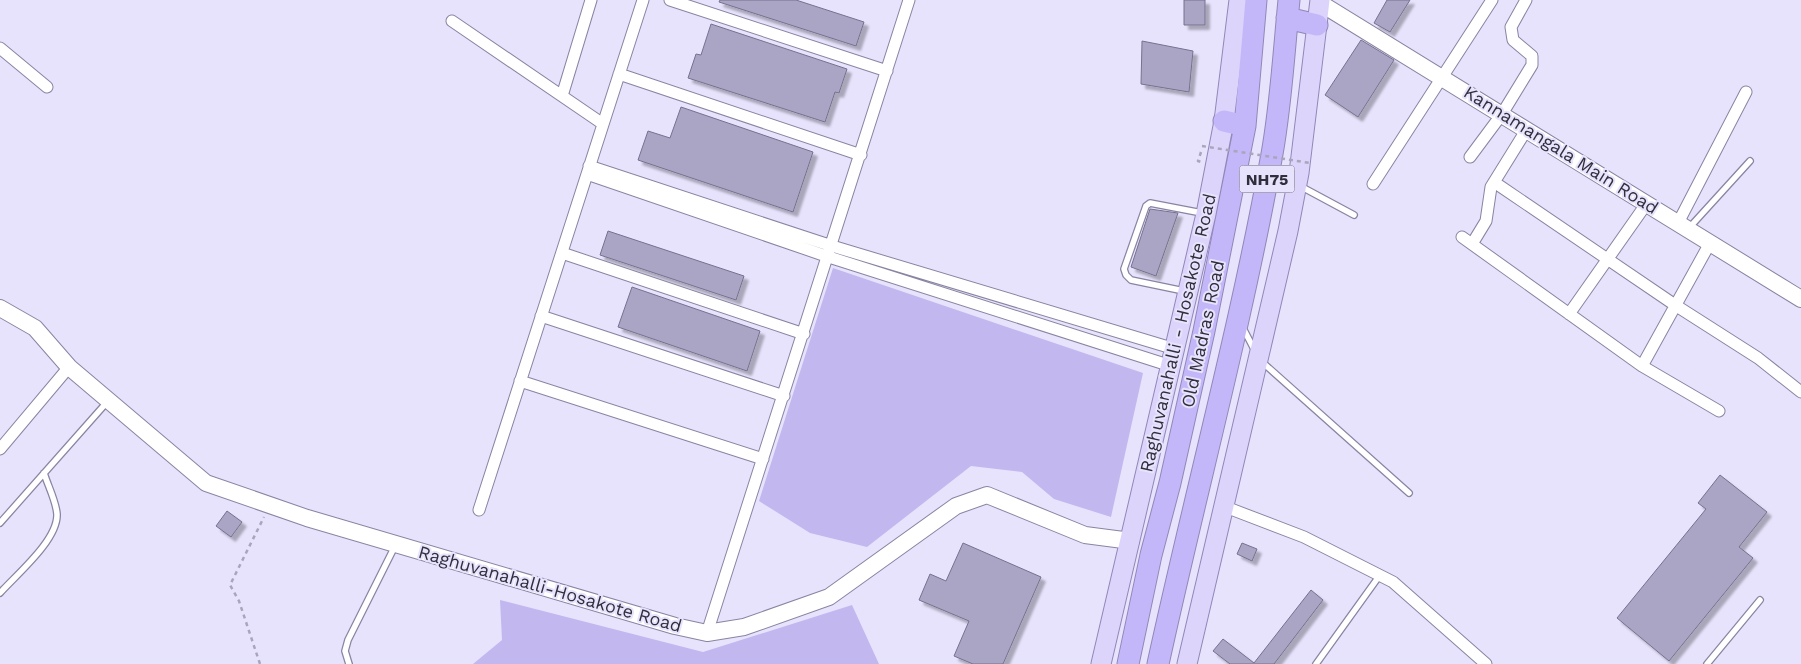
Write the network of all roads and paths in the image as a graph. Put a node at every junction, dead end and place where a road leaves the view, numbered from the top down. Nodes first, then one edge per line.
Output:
1 (590, 0) edge
2 (643, 0) edge
3 (670, 0) edge
4 (909, 0) edge
5 (1239, 0) edge
6 (1256, 0) edge
7 (1492, 0) edge
8 (1526, 0) edge
9 (1320, 1) edge
10 (1288, 9) edge
11 (452, 21) dead end
12 (1318, 25) junction
13 (0, 48) edge
14 (887, 71) junction
15 (619, 74) junction
16 (1443, 78) junction
17 (47, 87) dead end
18 (1746, 92) dead end
19 (562, 96) junction
20 (1502, 114) junction
21 (1224, 121) junction
22 (603, 124) junction
23 (1245, 126) junction
24 (1527, 130) junction
25 (1202, 146) dead end
26 (861, 155) junction
27 (1470, 157) dead end
28 (1750, 161) dead end
29 (1310, 163) dead end
30 (588, 170) junction
31 (1494, 182) junction
32 (1296, 184) junction
33 (1373, 184) dead end
34 (1647, 203) junction
35 (1206, 214) junction
36 (1354, 215) dead end
37 (1683, 226) junction
38 (1462, 237) dead end
39 (1710, 243) junction
40 (1472, 244) junction
41 (830, 251) junction
42 (562, 253) junction
43 (1608, 259) junction
44 (1189, 292) junction
45 (1801, 299) edge
46 (1675, 306) junction
47 (0, 308) edge
48 (1569, 314) junction
49 (541, 316) junction
50 (1238, 320) junction
51 (804, 334) junction
52 (1173, 358) junction
53 (1259, 359) junction
54 (1642, 366) junction
55 (68, 368) junction
56 (520, 381) junction
57 (1801, 392) edge
58 (784, 396) junction
59 (108, 401) junction
60 (1718, 411) dead end
61 (0, 449) edge
62 (764, 459) junction
63 (44, 473) junction
64 (1409, 493) dead end
65 (270, 505) junction
66 (1223, 506) junction
67 (479, 510) dead end
68 (0, 523) edge
69 (1130, 541) junction
70 (396, 544) junction
71 (1380, 575) junction
72 (0, 593) edge
73 (1760, 600) dead end
74 (707, 633) junction
75 (260, 664) edge
76 (348, 664) edge
77 (1101, 664) edge
78 (1128, 664) edge
79 (1158, 664) edge
80 (1187, 664) edge
81 (1316, 664) edge
82 (1486, 664) edge
83 (1707, 664) edge

1 - 19 street
2 - 15 street
3 - 14 street
4 - 14 street
5 - 21 main road, Raghuvanahalli - Hosakote Road
6 - 23 highway, Old Madras Road / NH75
7 - 16 street
8 - 20 street
9 - 12 main road
9 - 16 main road, Kannamangala Main Road
10 - 12 highway
10 - 50 highway, Old Madras Road / NH75
11 - 19 street
12 - 32 main road
13 - 17 street
14 - 26 street
15 - 22 street
15 - 26 street
16 - 20 main road, Kannamangala Main Road
16 - 33 street
18 - 37 street
19 - 22 street
20 - 24 main road, Kannamangala Main Road
20 - 27 street
21 - 23 highway
21 - 35 main road, Raghuvanahalli - Hosakote Road
22 - 30 street
23 - 78 highway, Old Madras Road / NH75
24 - 31 street
24 - 34 main road, Kannamangala Main Road
25 - 29 path, bridge
26 - 41 street
28 - 37 lane
30 - 41 street
30 - 42 street
31 - 40 street
31 - 43 street
32 - 36 lane
32 - 53 main road
34 - 37 main road, Kannamangala Main Road
34 - 43 street
35 - 44 main road, Raghuvanahalli - Hosakote Road
35 - 44 lane
37 - 39 main road, Kannamangala Main Road
38 - 40 street
39 - 45 main road, Kannamangala Main Road
39 - 46 street
40 - 48 street
41 - 51 street
41 - 52 street
41 - 52 street
42 - 49 street
42 - 51 street
43 - 46 street
43 - 48 street
44 - 52 main road, Raghuvanahalli - Hosakote Road
46 - 54 street
46 - 57 street
47 - 55 main road, Raghuvanahalli-Hosakote Road
48 - 54 street
49 - 56 street
49 - 58 street
50 - 53 lane
50 - 79 highway, Old Madras Road / NH75
51 - 58 street
52 - 69 main road, Raghuvanahalli - Hosakote Road
53 - 64 lane
53 - 66 main road
54 - 60 street
55 - 59 main road, Raghuvanahalli-Hosakote Road
55 - 61 street
56 - 62 street
56 - 67 street
58 - 62 street
59 - 63 lane
59 - 65 main road, Raghuvanahalli-Hosakote Road
62 - 74 street
63 - 68 lane
63 - 72 lane
65 - 70 main road, Raghuvanahalli-Hosakote Road
65 - 75 path
66 - 71 street
66 - 80 main road
69 - 74 main road, Raghuvanahalli-Hosakote Road
69 - 77 main road, Raghuvanahalli - Hosakote Road
70 - 74 main road, Raghuvanahalli-Hosakote Road
70 - 76 lane
71 - 81 lane
71 - 82 street
73 - 83 lane

